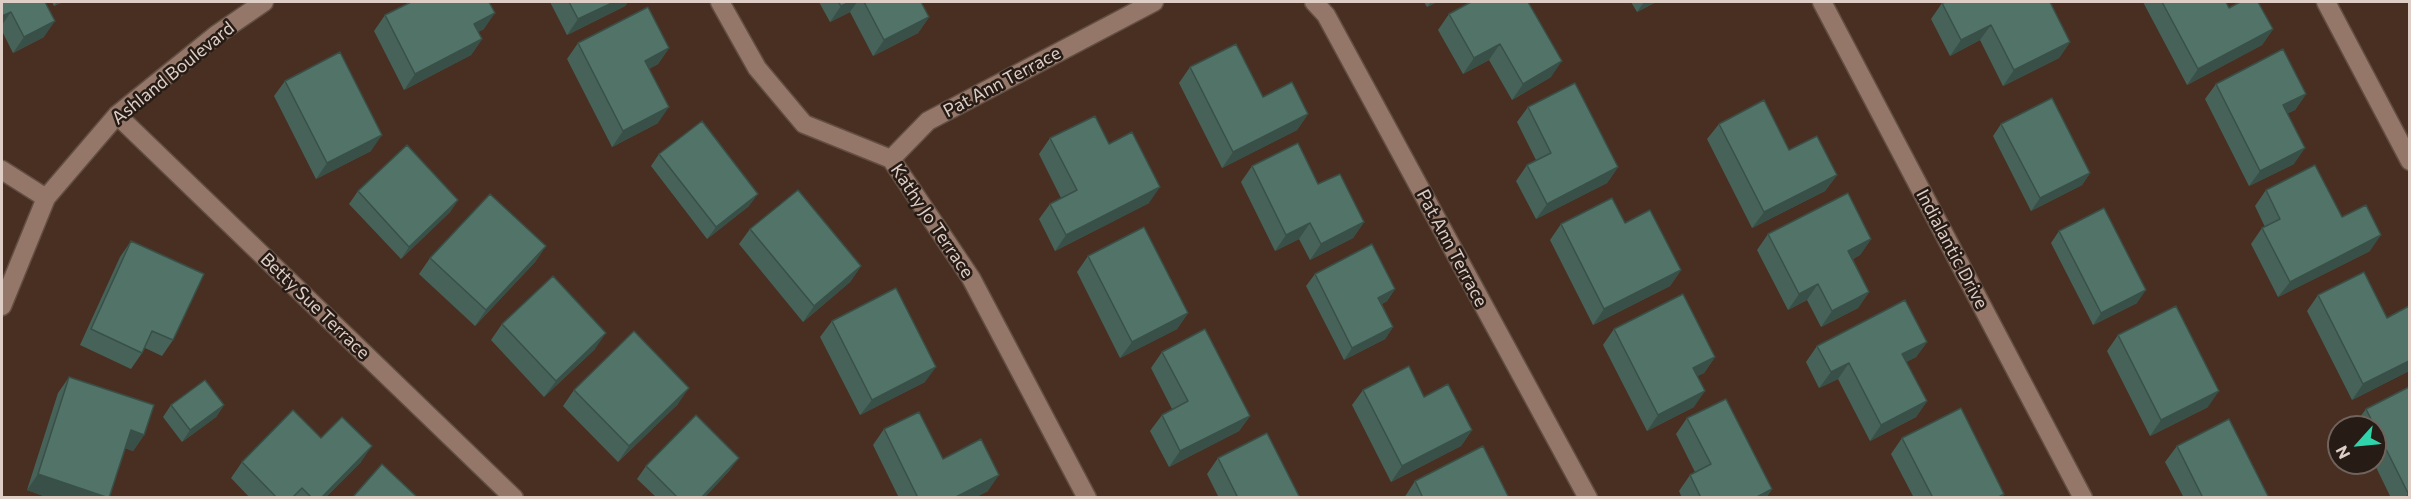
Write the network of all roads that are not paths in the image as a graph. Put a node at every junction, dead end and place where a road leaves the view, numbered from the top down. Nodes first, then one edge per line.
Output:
1 (264, 2) edge
2 (720, 2) edge
3 (1154, 2) edge
4 (1314, 2) edge
5 (1822, 2) edge
6 (2326, 2) edge
7 (117, 115) junction
8 (891, 159) junction
9 (2409, 161) edge
10 (2, 170) edge
11 (46, 198) junction
12 (2, 306) edge
13 (514, 498) edge
14 (1087, 498) edge
15 (1588, 498) edge
16 (2083, 498) edge

1 - 7 street, Ashland Boulevard
2 - 8 street, Kathy Jo Terrace
3 - 8 street, Pat Ann Terrace
4 - 15 street, Pat Ann Terrace
5 - 16 street, Indialantic Drive
6 - 9 street
7 - 11 street, Ashland Boulevard
7 - 13 street, Betty Sue Terrace
8 - 14 street, Kathy Jo Terrace
10 - 11 street
11 - 12 street, Ashland Boulevard

